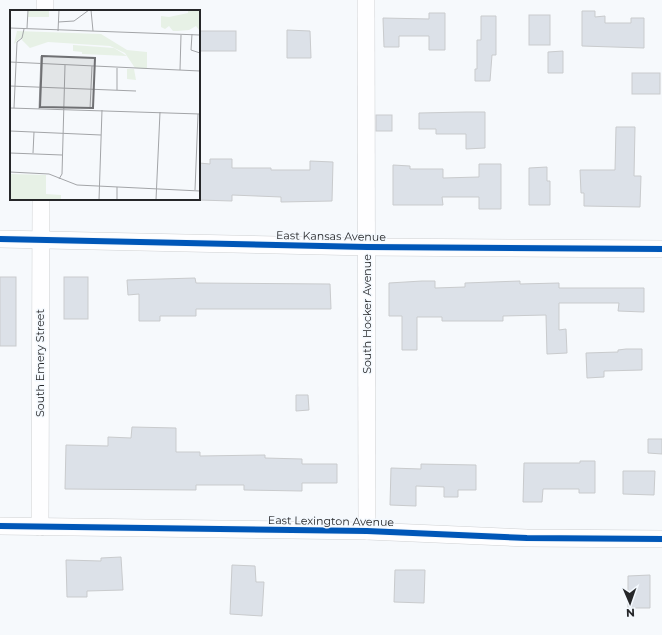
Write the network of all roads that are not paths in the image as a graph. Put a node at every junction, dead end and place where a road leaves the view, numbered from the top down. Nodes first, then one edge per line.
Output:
1 (366, 0) edge
2 (41, 200) edge
3 (0, 239) edge
4 (40, 240) junction
5 (367, 247) junction
6 (662, 249) edge
7 (0, 526) edge
8 (40, 527) junction
9 (368, 531) junction
10 (662, 539) edge

1 - 5 street, South Hocker Avenue
2 - 4 street, South Emery Street
3 - 4 street, East Kansas Avenue
4 - 5 street, East Kansas Avenue
4 - 8 street, South Emery Street
5 - 6 street, East Kansas Avenue
5 - 9 street, South Hocker Avenue
7 - 8 street, East Lexington Avenue
8 - 9 street, East Lexington Avenue
9 - 10 street, East Lexington Avenue

